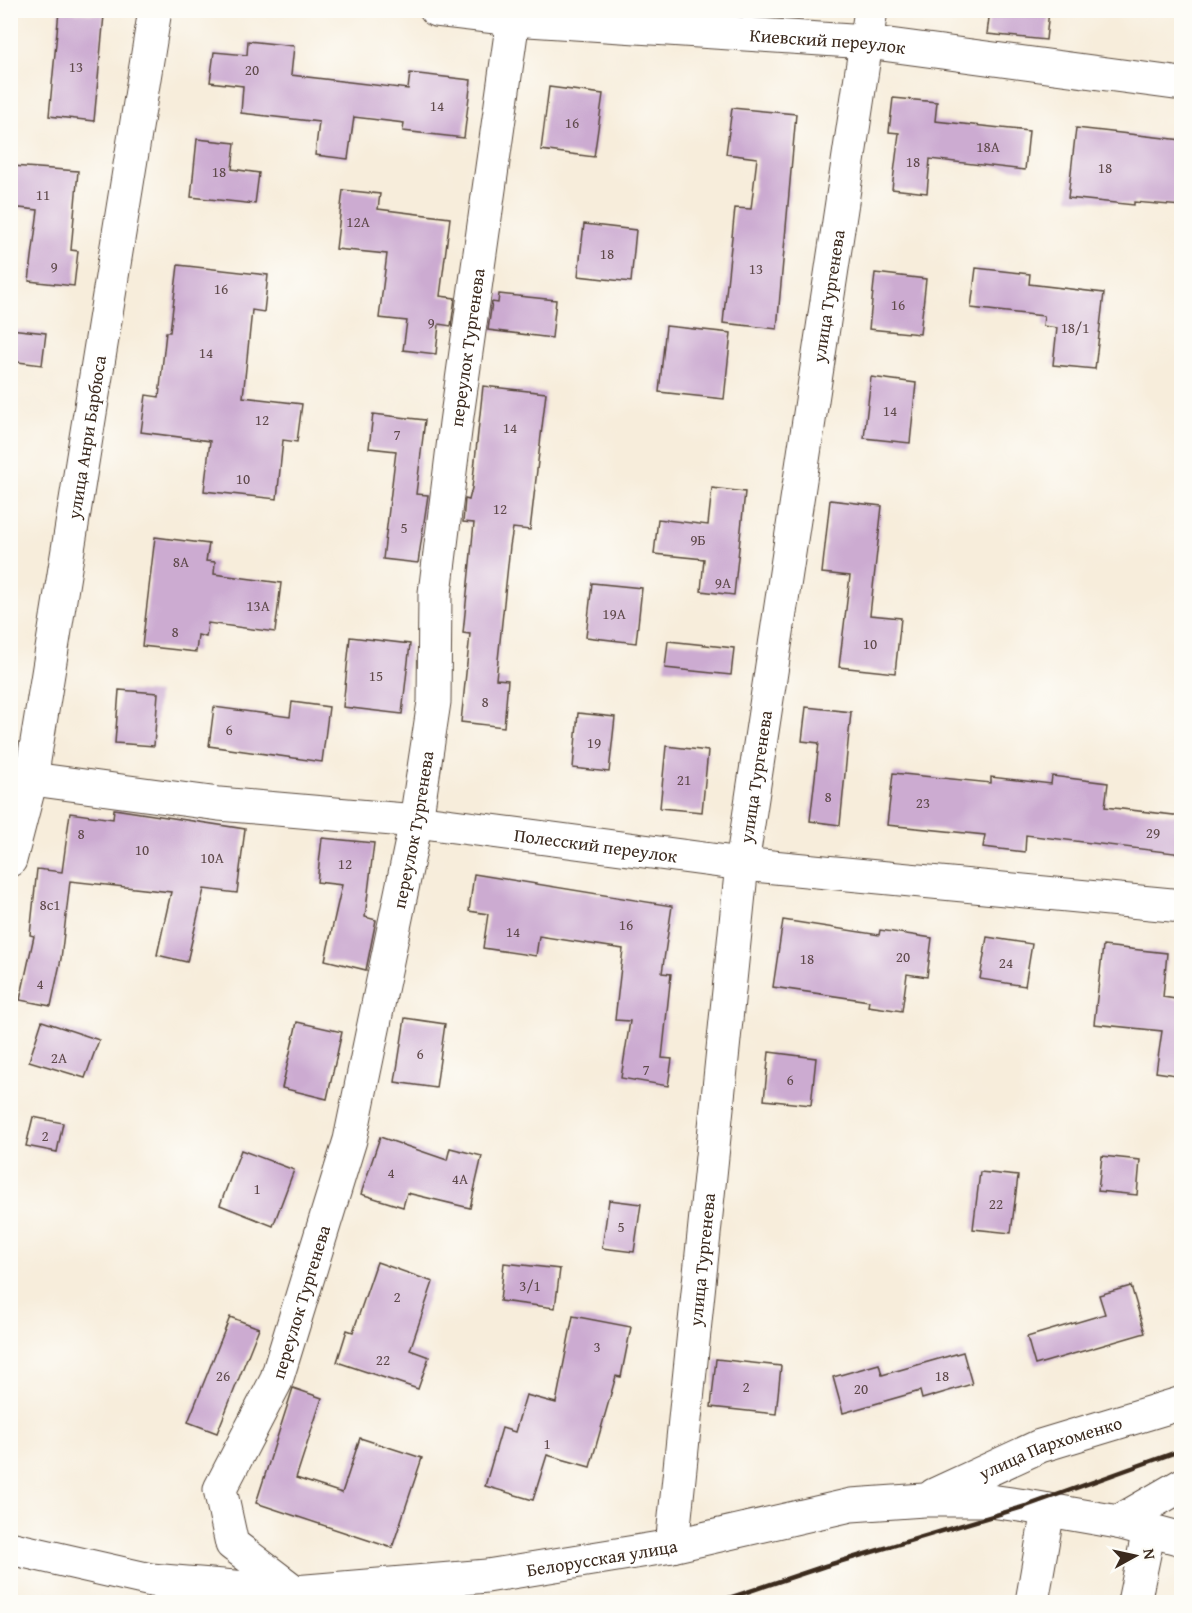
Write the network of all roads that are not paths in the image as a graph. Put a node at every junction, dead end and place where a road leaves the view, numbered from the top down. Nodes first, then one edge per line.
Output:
1 (155, 10) edge
2 (436, 10) edge
3 (871, 10) edge
4 (512, 15) edge
5 (867, 42) junction
6 (1182, 84) edge
7 (21, 777) edge
8 (416, 821) junction
9 (10, 860) edge
10 (742, 864) junction
11 (1182, 906) edge
12 (1182, 1403) edge
13 (1182, 1485) edge
14 (924, 1500) junction
15 (1048, 1510) junction
16 (1118, 1522) junction
17 (1149, 1530) junction
18 (1182, 1539) edge
19 (672, 1546) junction
20 (10, 1548) edge
21 (296, 1592) junction
22 (1032, 1602) edge
23 (1134, 1602) edge

1 - 7 street, улица Анри Барбюса
2 - 4 street, Киевский переулок
3 - 5 street, улица Тургенева
4 - 5 street, Киевский переулок
4 - 8 street, переулок Тургенева
5 - 6 street, Киевский переулок
5 - 10 street, улица Тургенева
7 - 8 street, Полесский переулок
7 - 9 street, улица Анри Барбюса
8 - 10 street, Полесский переулок
8 - 21 street, переулок Тургенева
10 - 11 street, Полесский переулок
10 - 19 street, улица Тургенева
12 - 14 street, улица Пархоменко
13 - 16 street
14 - 15 street, Белорусская улица
14 - 19 street, Белорусская улица
15 - 16 street, Белорусская улица
15 - 22 street
16 - 17 street, Белорусская улица
17 - 18 street, Белорусская улица
17 - 23 street
19 - 21 street, Белорусская улица
20 - 21 street, Белорусская улица

